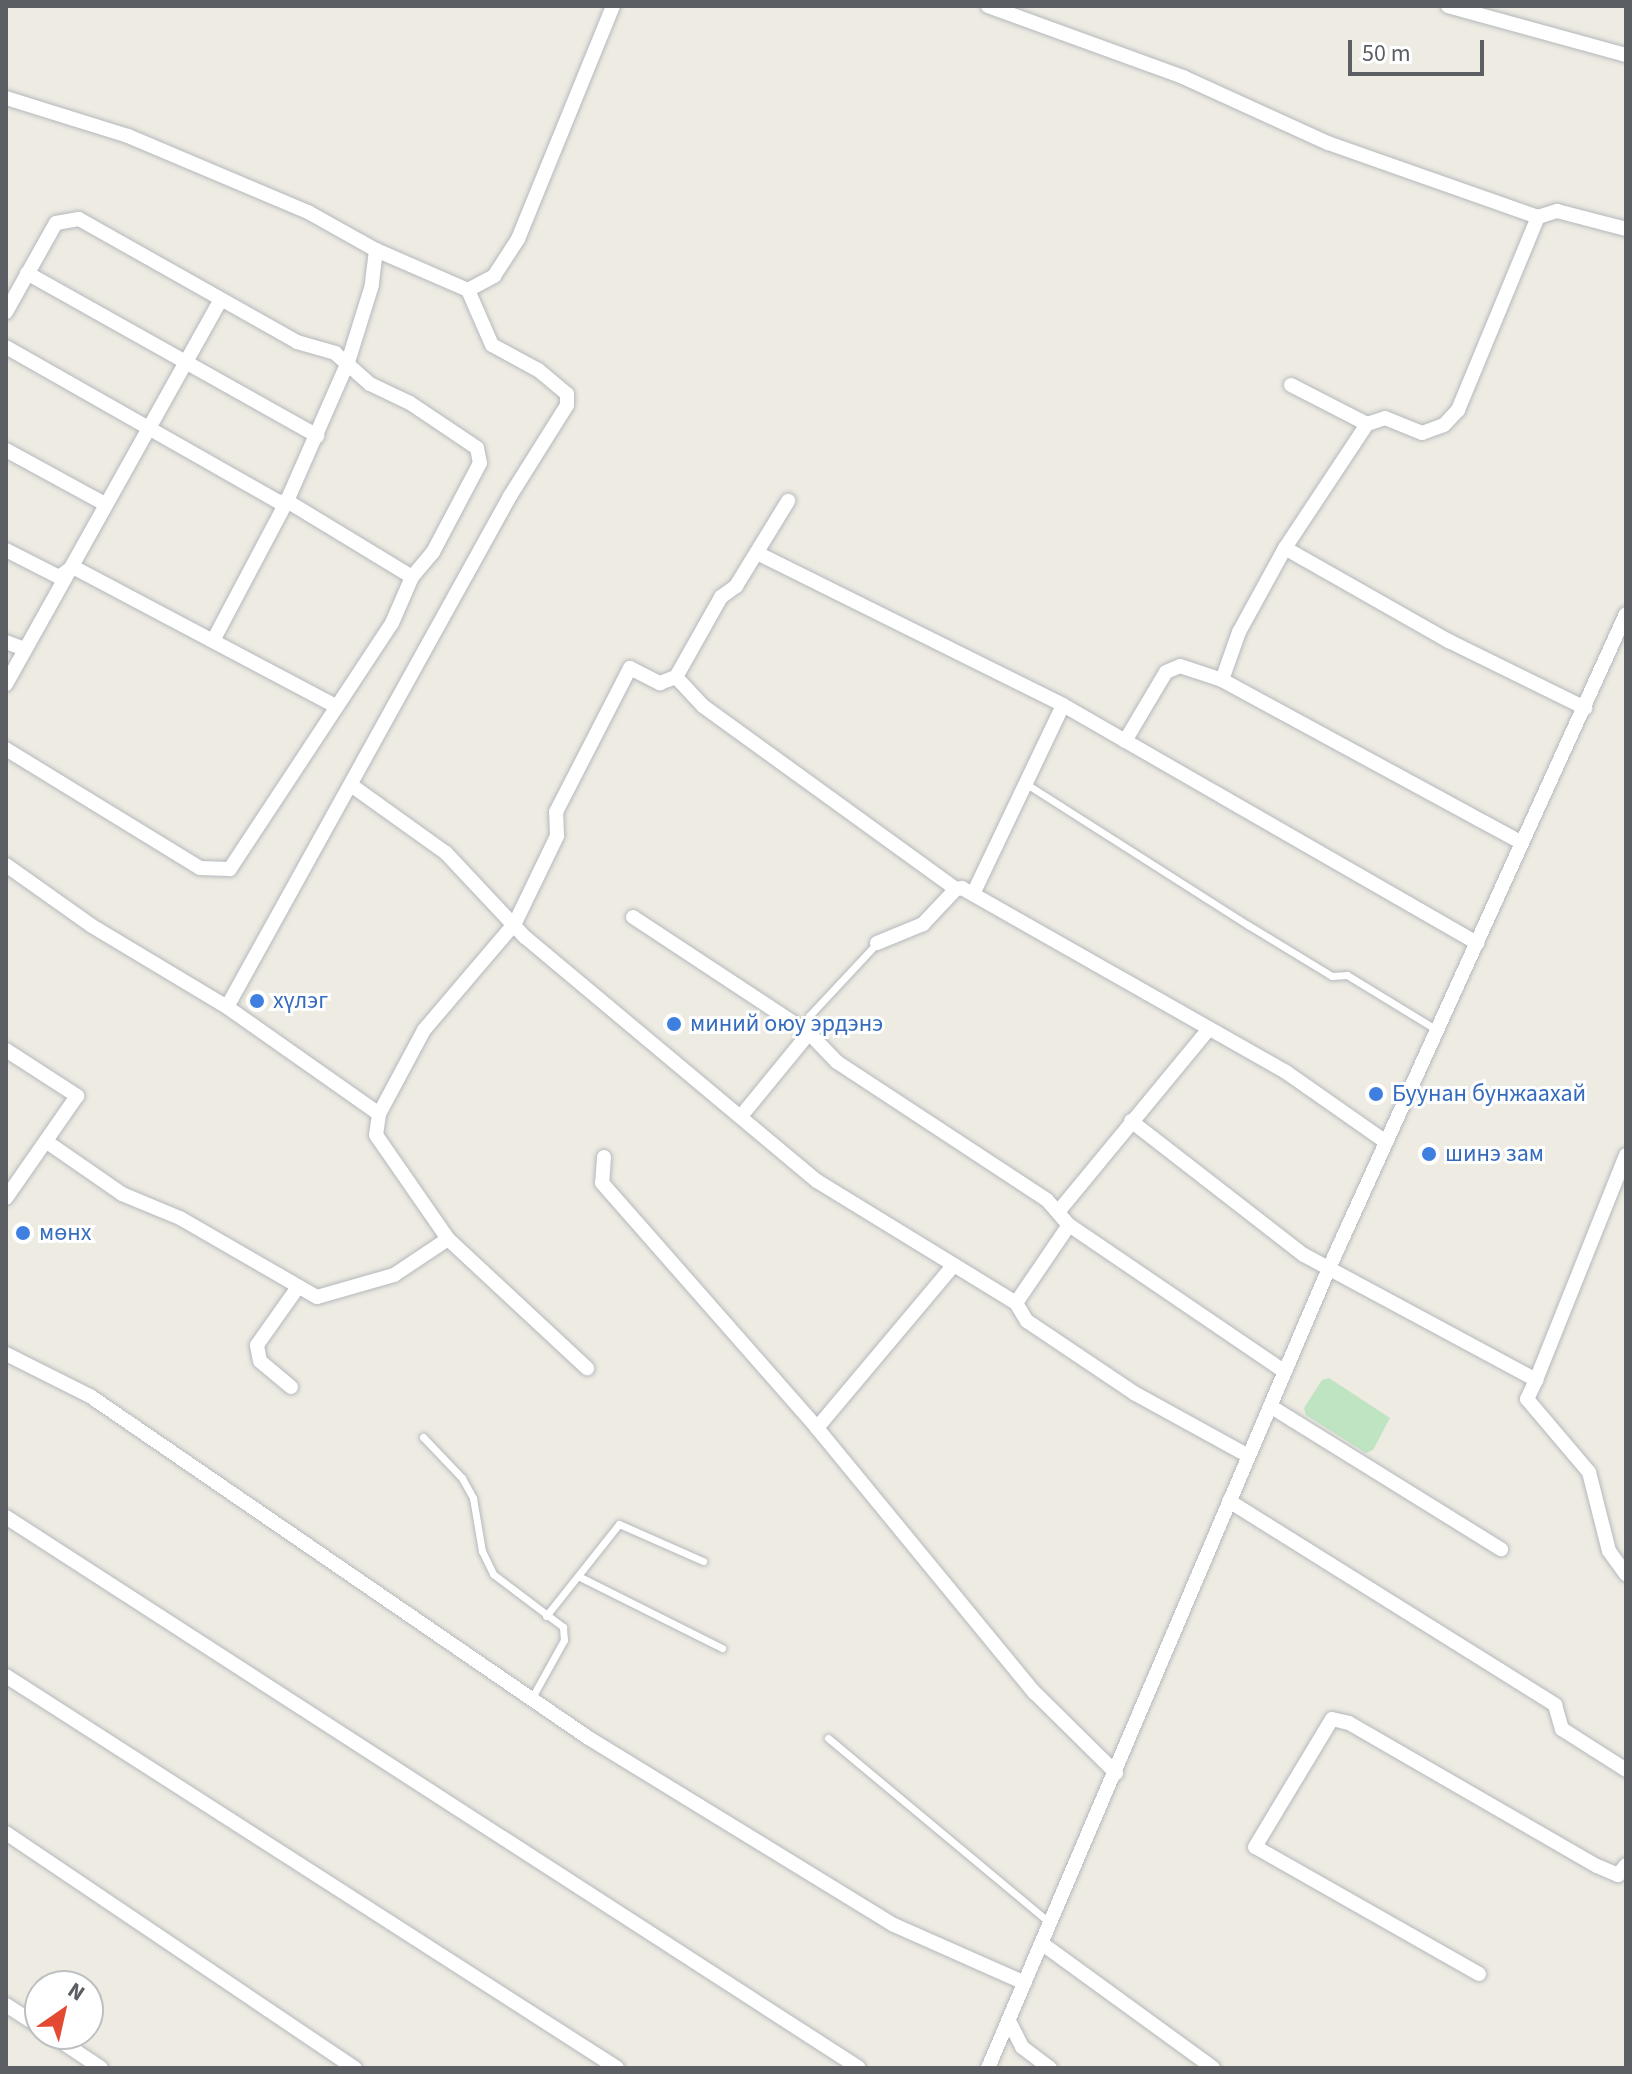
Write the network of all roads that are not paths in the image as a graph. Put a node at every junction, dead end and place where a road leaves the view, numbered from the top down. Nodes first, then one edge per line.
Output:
1 (613, 6) edge
2 (988, 6) edge
3 (1448, 6) edge
4 (1626, 55) edge
5 (6, 98) edge
6 (1538, 217) junction
7 (1626, 229) edge
8 (376, 250) junction
9 (27, 273) junction
10 (468, 290) junction
11 (220, 301) junction
12 (6, 312) edge
13 (6, 347) edge
14 (184, 361) junction
15 (348, 362) junction
16 (1291, 385) dead end
17 (1367, 424) junction
18 (148, 429) junction
19 (317, 436) junction
20 (6, 450) edge
21 (287, 501) junction
22 (788, 501) dead end
23 (105, 504) junction
24 (1285, 548) junction
25 (6, 550) edge
26 (757, 553) junction
27 (66, 573) junction
28 (412, 577) junction
29 (1626, 614) edge
30 (214, 639) junction
31 (6, 642) edge
32 (24, 649) junction
33 (676, 677) junction
34 (1222, 680) junction
35 (6, 684) edge
36 (1063, 705) junction
37 (336, 706) junction
38 (1585, 708) junction
39 (1125, 741) junction
40 (6, 749) edge
41 (351, 785) junction
42 (1028, 785) junction
43 (1522, 843) junction
44 (6, 865) edge
45 (956, 889) junction
46 (973, 894) junction
47 (633, 917) dead end
48 (515, 923) junction
49 (877, 943) joint
50 (1477, 943) junction
51 (227, 1007) junction
52 (1209, 1029) junction
53 (1437, 1030) junction
54 (809, 1033) junction
55 (6, 1050) edge
56 (379, 1114) junction
57 (742, 1115) junction
58 (1131, 1121) junction
59 (47, 1142) junction
60 (1386, 1142) junction
61 (1626, 1156) edge
62 (604, 1157) dead end
63 (6, 1198) edge
64 (1058, 1212) junction
65 (1069, 1225) junction
66 (448, 1239) junction
67 (954, 1265) junction
68 (1329, 1268) junction
69 (298, 1287) junction
70 (1016, 1303) junction
71 (6, 1354) edge
72 (587, 1368) dead end
73 (1285, 1372) junction
74 (1536, 1380) junction
75 (291, 1387) dead end
76 (1270, 1406) junction
77 (817, 1428) junction
78 (423, 1437) dead end
79 (1247, 1455) junction
80 (1229, 1501) junction
81 (6, 1517) edge
82 (1501, 1549) dead end
83 (703, 1561) dead end
84 (1626, 1574) edge
85 (580, 1577) junction
86 (546, 1616) junction
87 (722, 1648) dead end
88 (6, 1676) edge
89 (530, 1701) junction
90 (828, 1738) dead end
91 (1626, 1770) edge
92 (1116, 1773) junction
93 (6, 1833) edge
94 (1626, 1865) edge
95 (1052, 1924) junction
96 (1044, 1945) junction
97 (1479, 1974) dead end
98 (1025, 1983) junction
99 (6, 2005) edge
100 (24, 2017) edge
101 (1010, 2023) junction
102 (74, 2050) edge
103 (101, 2068) edge
104 (355, 2068) edge
105 (617, 2068) edge
106 (859, 2068) edge
107 (988, 2068) edge
108 (1050, 2068) edge
109 (1213, 2068) edge

1 - 10 street
2 - 6 street
3 - 4 street
5 - 8 street
6 - 7 street
6 - 17 street
8 - 10 street
8 - 15 street
9 - 11 street
9 - 12 street
9 - 14 street
10 - 41 street
11 - 14 street
11 - 15 street
13 - 18 street
14 - 18 street
14 - 19 street
15 - 19 street
15 - 28 street
16 - 17 street
17 - 24 street
18 - 21 street
18 - 23 street
19 - 21 street
20 - 23 street
21 - 28 street
21 - 30 street
22 - 26 street
23 - 27 street
24 - 34 street
24 - 38 street
25 - 27 street
26 - 33 street
26 - 36 street
27 - 30 street
27 - 32 street
28 - 37 street
29 - 38 street
30 - 37 street
31 - 32 street
32 - 35 street
33 - 45 street
33 - 48 street
34 - 39 street
34 - 43 street
36 - 39 street
36 - 42 street
37 - 40 street
38 - 43 street
39 - 50 street
41 - 48 street
41 - 51 street
42 - 46 street
42 - 53 lane
43 - 50 street
44 - 51 street
45 - 46 street
45 - 49 street
46 - 52 street
47 - 54 street
48 - 56 street
48 - 57 street
49 - 54 lane
50 - 53 street
51 - 56 street
52 - 58 street
52 - 60 street
53 - 60 street
54 - 57 street
54 - 64 street
55 - 59 street
56 - 66 street
57 - 67 street
58 - 64 street
58 - 68 street
59 - 63 street
59 - 69 street
60 - 68 street
61 - 74 street
62 - 77 street
64 - 65 street
65 - 70 street
65 - 73 street
66 - 69 street
66 - 72 street
67 - 70 street
67 - 77 street
68 - 73 street
68 - 74 street
69 - 75 street
70 - 79 street
71 - 89 street
73 - 76 street
74 - 84 street
76 - 79 street
76 - 82 street
77 - 92 street
78 - 86 lane
79 - 80 street
80 - 91 street
80 - 92 street
81 - 106 street
83 - 85 lane
85 - 86 lane
85 - 87 lane
86 - 89 lane
88 - 105 street
89 - 98 street
90 - 95 lane
92 - 95 street
93 - 104 street
94 - 97 street
95 - 96 street
96 - 98 street
96 - 109 street
98 - 101 street
99 - 100 street
101 - 107 street
101 - 108 street
102 - 103 street

